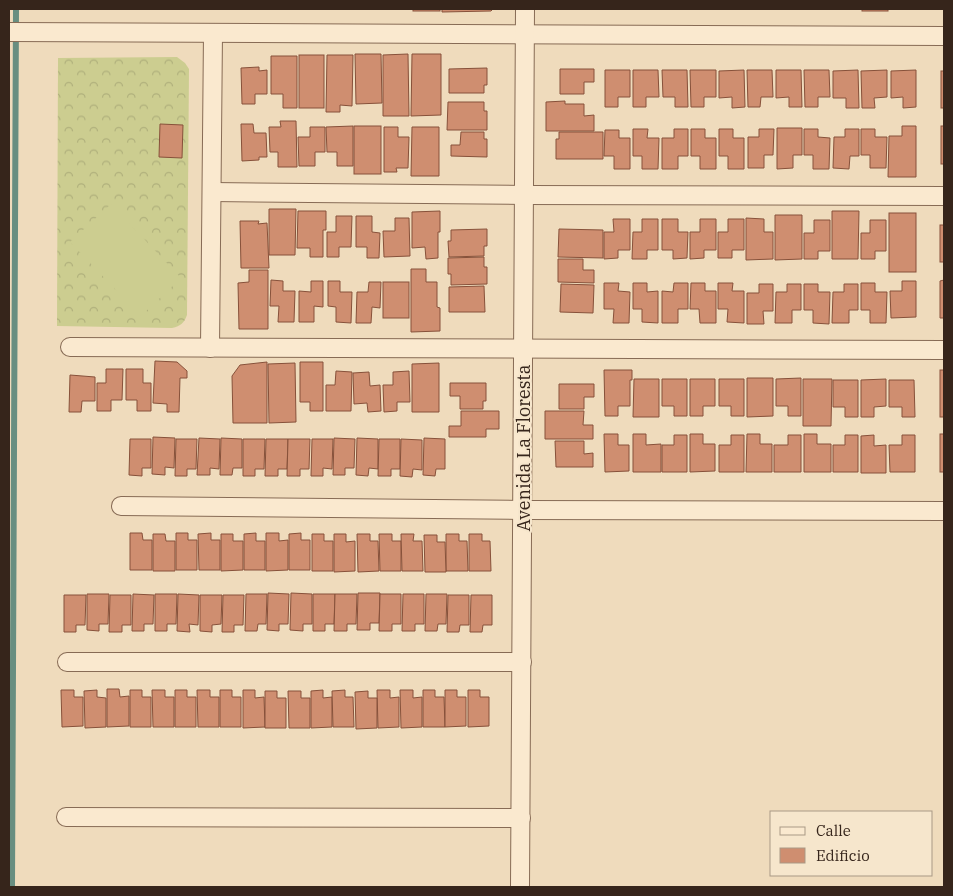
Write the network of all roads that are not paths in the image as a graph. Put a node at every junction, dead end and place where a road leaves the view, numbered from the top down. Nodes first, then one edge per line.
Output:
1 (525, 9) edge
2 (9, 32) edge
3 (213, 33) junction
4 (525, 34) junction
5 (944, 36) edge
6 (212, 192) junction
7 (524, 195) junction
8 (944, 196) edge
9 (70, 348) dead end
10 (210, 348) junction
11 (523, 349) junction
12 (944, 350) edge
13 (121, 506) dead end
14 (523, 510) junction
15 (944, 511) edge
16 (67, 662) dead end
17 (522, 662) junction
18 (66, 817) dead end
19 (520, 818) junction
20 (520, 887) edge

1 - 4 street, Avenida La Floresta
2 - 3 street
3 - 4 street
3 - 6 street
4 - 5 street
4 - 7 street, Avenida La Floresta
6 - 7 street
6 - 10 street
7 - 8 street
7 - 11 street, Avenida La Floresta
9 - 10 street
10 - 11 street
11 - 12 street
11 - 14 street, Avenida La Floresta
13 - 14 street
14 - 15 street
14 - 17 street, Avenida La Floresta
16 - 17 street
17 - 19 street, Avenida La Floresta
18 - 19 street
19 - 20 street, Avenida La Floresta

